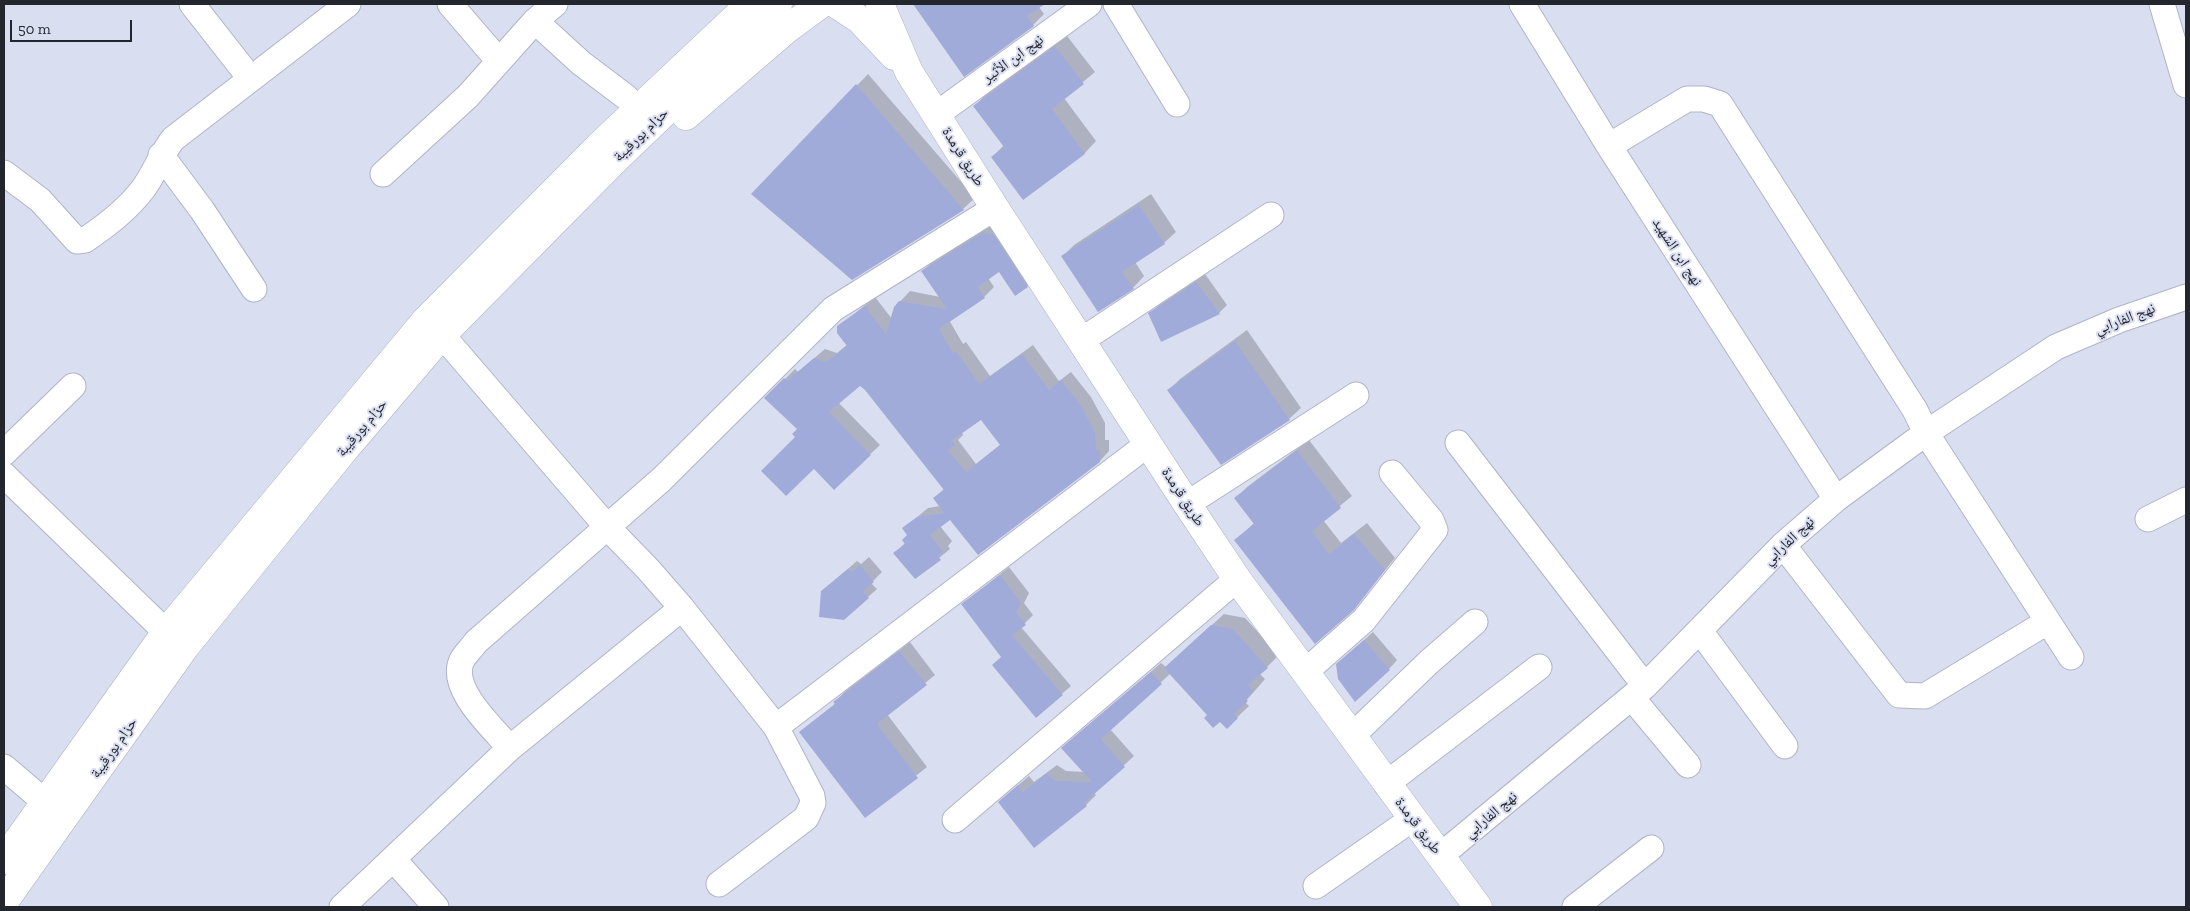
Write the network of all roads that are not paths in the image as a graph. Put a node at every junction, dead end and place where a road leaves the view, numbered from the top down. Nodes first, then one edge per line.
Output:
1 (192, 4) edge
2 (348, 4) edge
3 (450, 4) edge
4 (555, 4) edge
5 (727, 4) edge
6 (750, 4) edge
7 (778, 4) edge
8 (821, 4) edge
9 (836, 4) edge
10 (880, 4) edge
11 (1089, 4) edge
12 (1116, 4) edge
13 (1522, 4) edge
14 (2162, 4) edge
15 (535, 21) junction
16 (498, 60) junction
17 (909, 72) junction
18 (250, 78) junction
19 (2186, 85) edge
20 (626, 97) junction
21 (1178, 104) dead end
22 (937, 114) junction
23 (1609, 146) junction
24 (607, 153) junction
25 (161, 155) junction
26 (4, 173) edge
27 (383, 174) dead end
28 (995, 208) junction
29 (1271, 215) dead end
30 (498, 262) junction
31 (254, 289) dead end
32 (2186, 296) edge
33 (442, 335) junction
34 (1082, 340) junction
35 (73, 386) dead end
36 (1356, 395) dead end
37 (1926, 433) junction
38 (1148, 444) junction
39 (1458, 444) dead end
40 (4, 453) edge
41 (1392, 473) dead end
42 (4, 475) edge
43 (1836, 499) junction
44 (2186, 500) edge
45 (1187, 504) junction
46 (2148, 519) dead end
47 (608, 528) junction
48 (1783, 545) junction
49 (1237, 579) junction
50 (682, 608) junction
51 (1475, 622) dead end
52 (2047, 622) junction
53 (1700, 631) junction
54 (166, 632) junction
55 (2071, 657) dead end
56 (1539, 667) dead end
57 (1305, 672) junction
58 (1638, 692) junction
59 (776, 727) junction
60 (1352, 736) junction
61 (1785, 746) dead end
62 (510, 748) junction
63 (1688, 765) dead end
64 (4, 767) edge
65 (1386, 784) junction
66 (45, 802) junction
67 (1412, 819) junction
68 (955, 820) dead end
69 (37, 835) junction
70 (1651, 848) dead end
71 (4, 855) edge
72 (1440, 856) junction
73 (4, 860) edge
74 (394, 860) junction
75 (719, 884) dead end
76 (1316, 886) dead end
77 (4, 902) edge
78 (1475, 906) edge
79 (7, 907) edge
80 (342, 907) edge
81 (436, 907) edge
82 (1575, 907) edge

1 - 18 street
2 - 18 street
3 - 16 street
4 - 15 street
5 - 20 main road
6 - 24 main road, حزام بورقيبة
7 - 24 main road, حزام بورقيبة
8 - 30 main road
9 - 17 main road, طريق قرمدة
10 - 17 main road, طريق قرمدة
11 - 22 street, نهج ابن الأثير
12 - 21 street
13 - 23 street, نهج ابن الشهيد
14 - 19 street
15 - 16 street
15 - 20 street
16 - 27 street
17 - 22 main road, طريق قرمدة
18 - 25 street
20 - 30 main road
22 - 28 main road, طريق قرمدة
23 - 37 street
23 - 43 street, نهج ابن الشهيد
24 - 30 main road, حزام بورقيبة
25 - 26 street
25 - 31 street
28 - 34 main road, طريق قرمدة
28 - 47 street
29 - 34 street
30 - 33 main road, حزام بورقيبة
30 - 54 main road, حزام بورقيبة
32 - 37 street, نهج الفارابي
33 - 47 street
33 - 69 main road, حزام بورقيبة
34 - 38 main road, طريق قرمدة
35 - 40 street
36 - 45 street
37 - 43 street, نهج الفارابي
37 - 52 street
38 - 45 main road, طريق قرمدة
38 - 59 street
39 - 58 street
41 - 57 street
42 - 54 street
43 - 48 street, نهج الفارابي
44 - 46 street
45 - 49 main road, طريق قرمدة
47 - 50 street
47 - 62 street
48 - 52 street
48 - 53 street, نهج الفارابي
49 - 57 main road, طريق قرمدة
49 - 68 street
50 - 59 street
50 - 62 street
51 - 60 street
52 - 55 street
53 - 58 street, نهج الفارابي
53 - 61 street
54 - 66 main road, حزام بورقيبة
56 - 65 street
57 - 60 main road, طريق قرمدة
58 - 63 street
58 - 72 street, نهج الفارابي
59 - 75 street
60 - 65 main road, طريق قرمدة
62 - 74 street
64 - 66 street
65 - 67 main road, طريق قرمدة
66 - 69 main road, حزام بورقيبة
67 - 72 main road, طريق قرمدة
67 - 76 street
69 - 71 main road
69 - 73 main road, حزام بورقيبة
69 - 77 main road, حزام بورقيبة
69 - 79 main road
70 - 82 street
72 - 78 main road, طريق قرمدة
74 - 80 street
74 - 81 street

